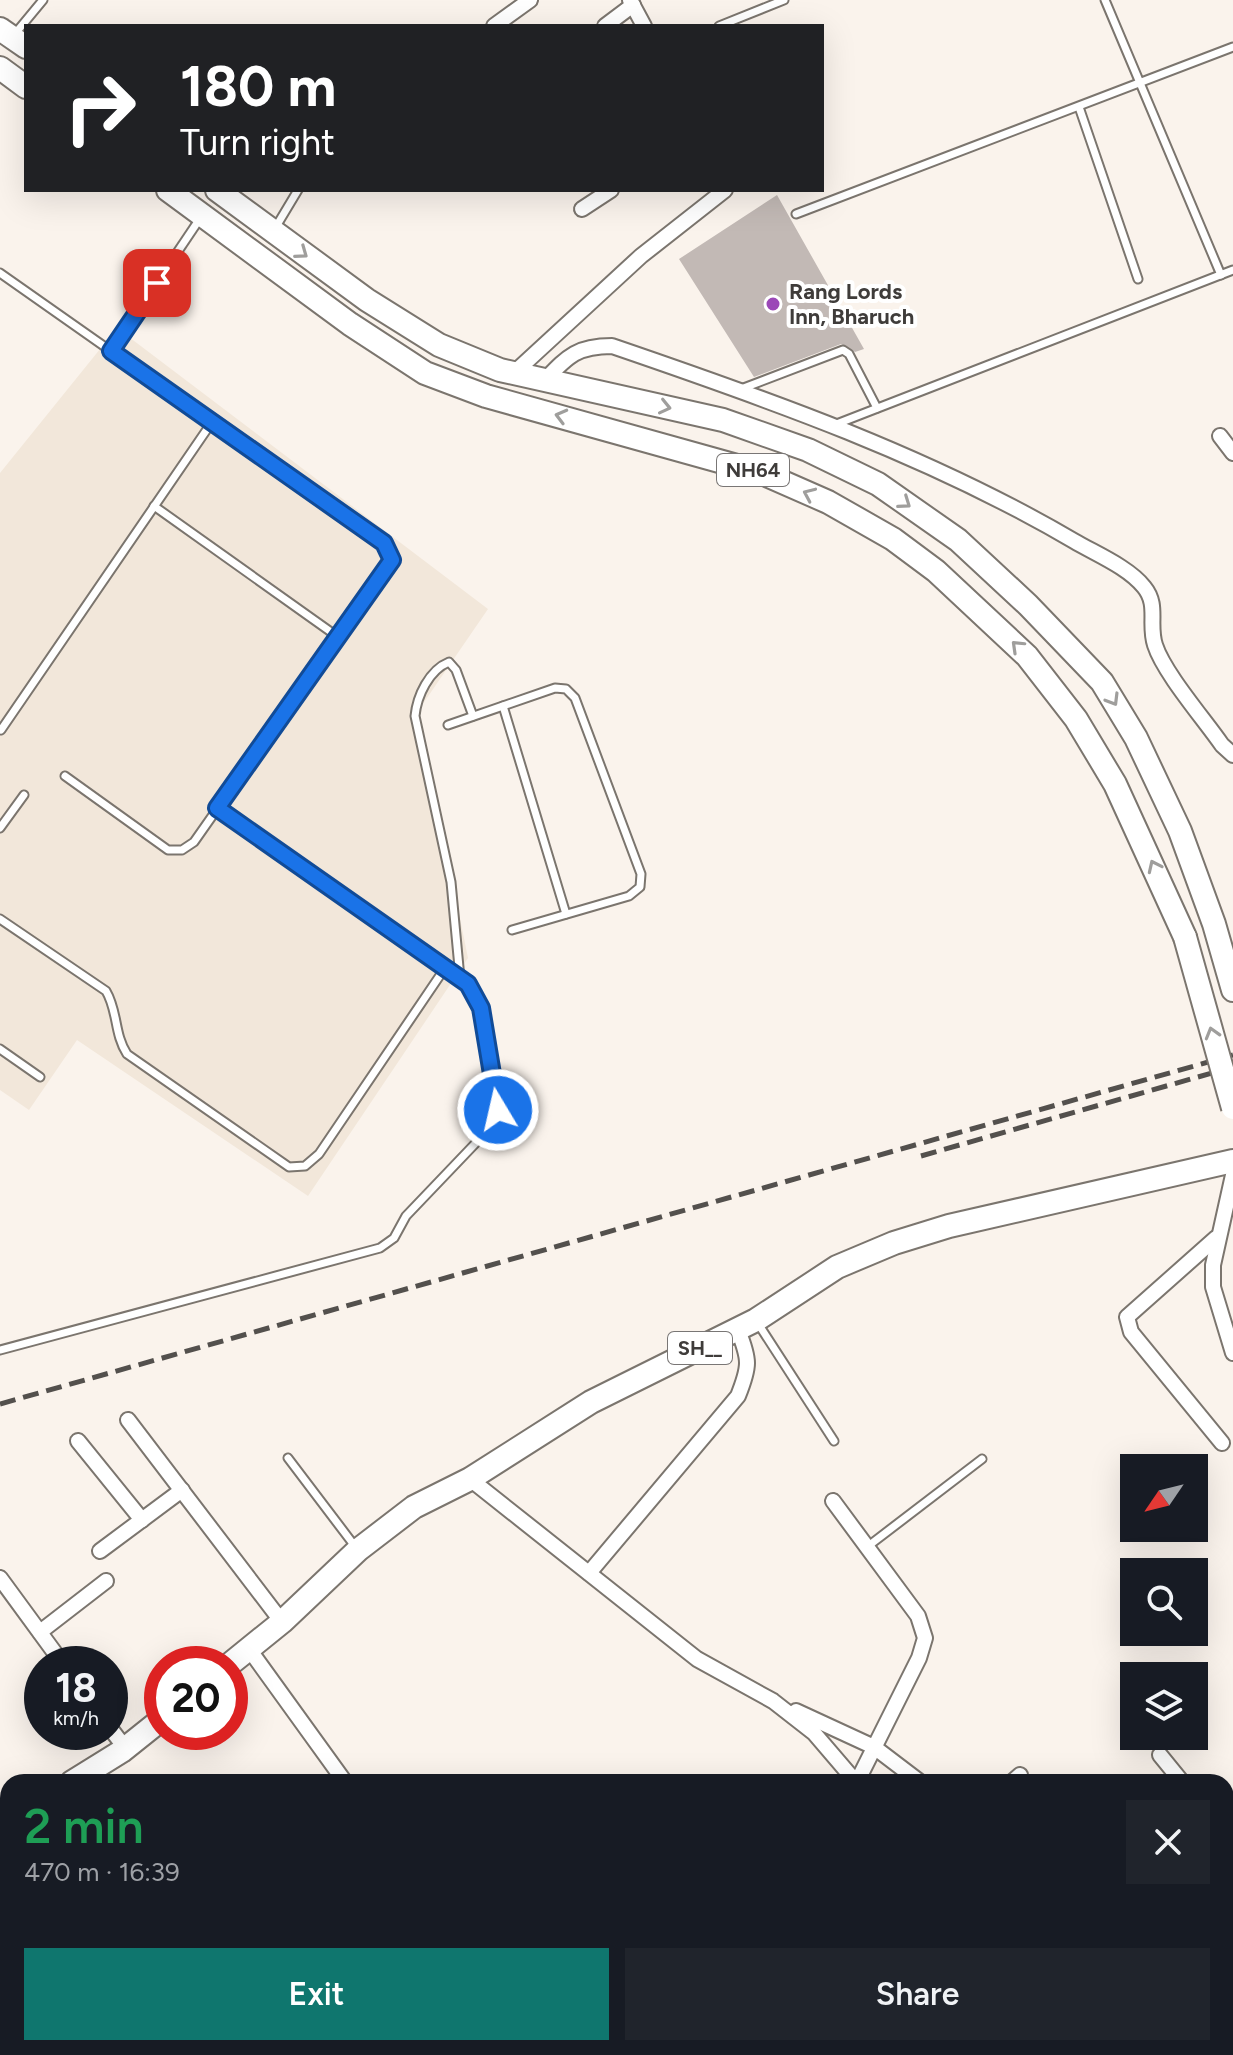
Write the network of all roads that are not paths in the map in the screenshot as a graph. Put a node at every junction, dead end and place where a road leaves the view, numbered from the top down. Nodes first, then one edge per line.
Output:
1 (43, 0) edge
2 (530, 0) edge
3 (784, 0) edge
4 (1105, 0) edge
5 (631, 3) edge
6 (24, 24) edge
7 (497, 24) edge
8 (607, 24) edge
9 (643, 24) edge
10 (724, 24) edge
11 (1233, 47) edge
12 (0, 68) edge
13 (1140, 83) junction
14 (24, 86) edge
15 (1079, 107) junction
16 (171, 192) edge
17 (220, 192) edge
18 (297, 192) edge
19 (608, 192) edge
20 (722, 192) edge
21 (582, 209) dead end
22 (796, 214) dead end
23 (202, 215) junction
24 (273, 232) junction
25 (1233, 270) edge
26 (0, 273) edge
27 (1221, 275) junction
28 (1138, 279) dead end
29 (111, 351) junction
30 (514, 373) junction
31 (545, 380) junction
32 (739, 390) junction
33 (877, 408) junction
34 (212, 422) junction
35 (832, 426) junction
36 (1220, 436) dead end
37 (1233, 453) edge
38 (154, 506) junction
39 (338, 637) junction
40 (503, 706) junction
41 (473, 716) junction
42 (448, 725) dead end
43 (1, 730) edge
44 (1233, 755) edge
45 (65, 776) dead end
46 (24, 795) dead end
47 (217, 808) junction
48 (0, 828) edge
49 (566, 914) junction
50 (0, 919) edge
51 (512, 930) dead end
52 (445, 968) junction
53 (460, 978) junction
54 (1233, 990) edge
55 (0, 1049) edge
56 (40, 1077) dead end
57 (1233, 1108) edge
58 (1233, 1161) edge
59 (1233, 1175) edge
60 (1216, 1238) junction
61 (747, 1325) junction
62 (0, 1350) edge
63 (1233, 1353) edge
64 (128, 1420) dead end
65 (78, 1441) dead end
66 (834, 1441) dead end
67 (1222, 1443) dead end
68 (288, 1458) dead end
69 (982, 1459) dead end
70 (470, 1479) junction
71 (182, 1490) junction
72 (833, 1501) dead end
73 (142, 1520) junction
74 (867, 1547) junction
75 (358, 1550) junction
76 (100, 1551) dead end
77 (589, 1573) junction
78 (0, 1578) edge
79 (106, 1581) dead end
80 (282, 1622) junction
81 (40, 1632) junction
82 (50, 1646) edge
83 (249, 1649) joint
84 (773, 1701) junction
85 (144, 1734) edge
86 (128, 1747) edge
87 (874, 1747) junction
88 (124, 1750) edge
89 (1160, 1755) dead end
90 (85, 1774) edge
91 (339, 1774) edge
92 (849, 1774) edge
93 (860, 1774) edge
94 (909, 1774) edge
95 (1175, 1774) edge

1 - 6 lane
2 - 7 street
3 - 10 lane
4 - 13 lane
5 - 8 street
5 - 9 street
11 - 13 lane
12 - 14 main road
13 - 15 lane
13 - 27 lane
15 - 22 lane
15 - 28 lane
16 - 23 main road, NH64
17 - 24 main road, NH64
18 - 24 lane
19 - 21 street
20 - 30 street
23 - 29 lane
57 -> 23 main road, NH64, bridge
24 -> 30 main road, NH64
25 - 27 lane
26 - 29 lane
27 - 33 lane
29 - 34 lane
30 - 31 main road, NH64
31 - 32 street
31 -> 54 main road, NH64
32 - 33 lane
32 - 35 street
33 - 35 lane
34 - 38 lane
34 - 39 lane
35 - 44 street
36 - 37 street
38 - 39 lane
38 - 43 lane
39 - 47 lane
40 - 41 lane
40 - 49 lane
40 - 49 lane
41 - 42 lane
41 - 53 lane
45 - 47 lane
46 - 48 lane
47 - 52 lane
49 - 51 lane
50 - 52 lane
52 - 53 lane
53 - 62 lane
55 - 56 lane
58 - 61 main road, SH__
59 - 60 street
60 - 63 street
60 - 67 street
61 - 66 lane
61 - 70 main road, SH__
61 - 77 street
64 - 71 street
65 - 73 street
68 - 75 lane
69 - 74 lane
70 - 75 main road, SH__
70 - 77 street
71 - 73 street
71 - 80 street
72 - 74 street
73 - 76 street
74 - 87 street
75 - 80 main road, SH__
77 - 84 street
78 - 81 street
79 - 81 street
80 - 83 main road, SH__
81 - 82 street
83 - 91 street
84 - 87 street
84 - 92 street
85 - 86 main road
87 - 93 street
87 - 94 street
88 - 90 main road
89 - 95 street

